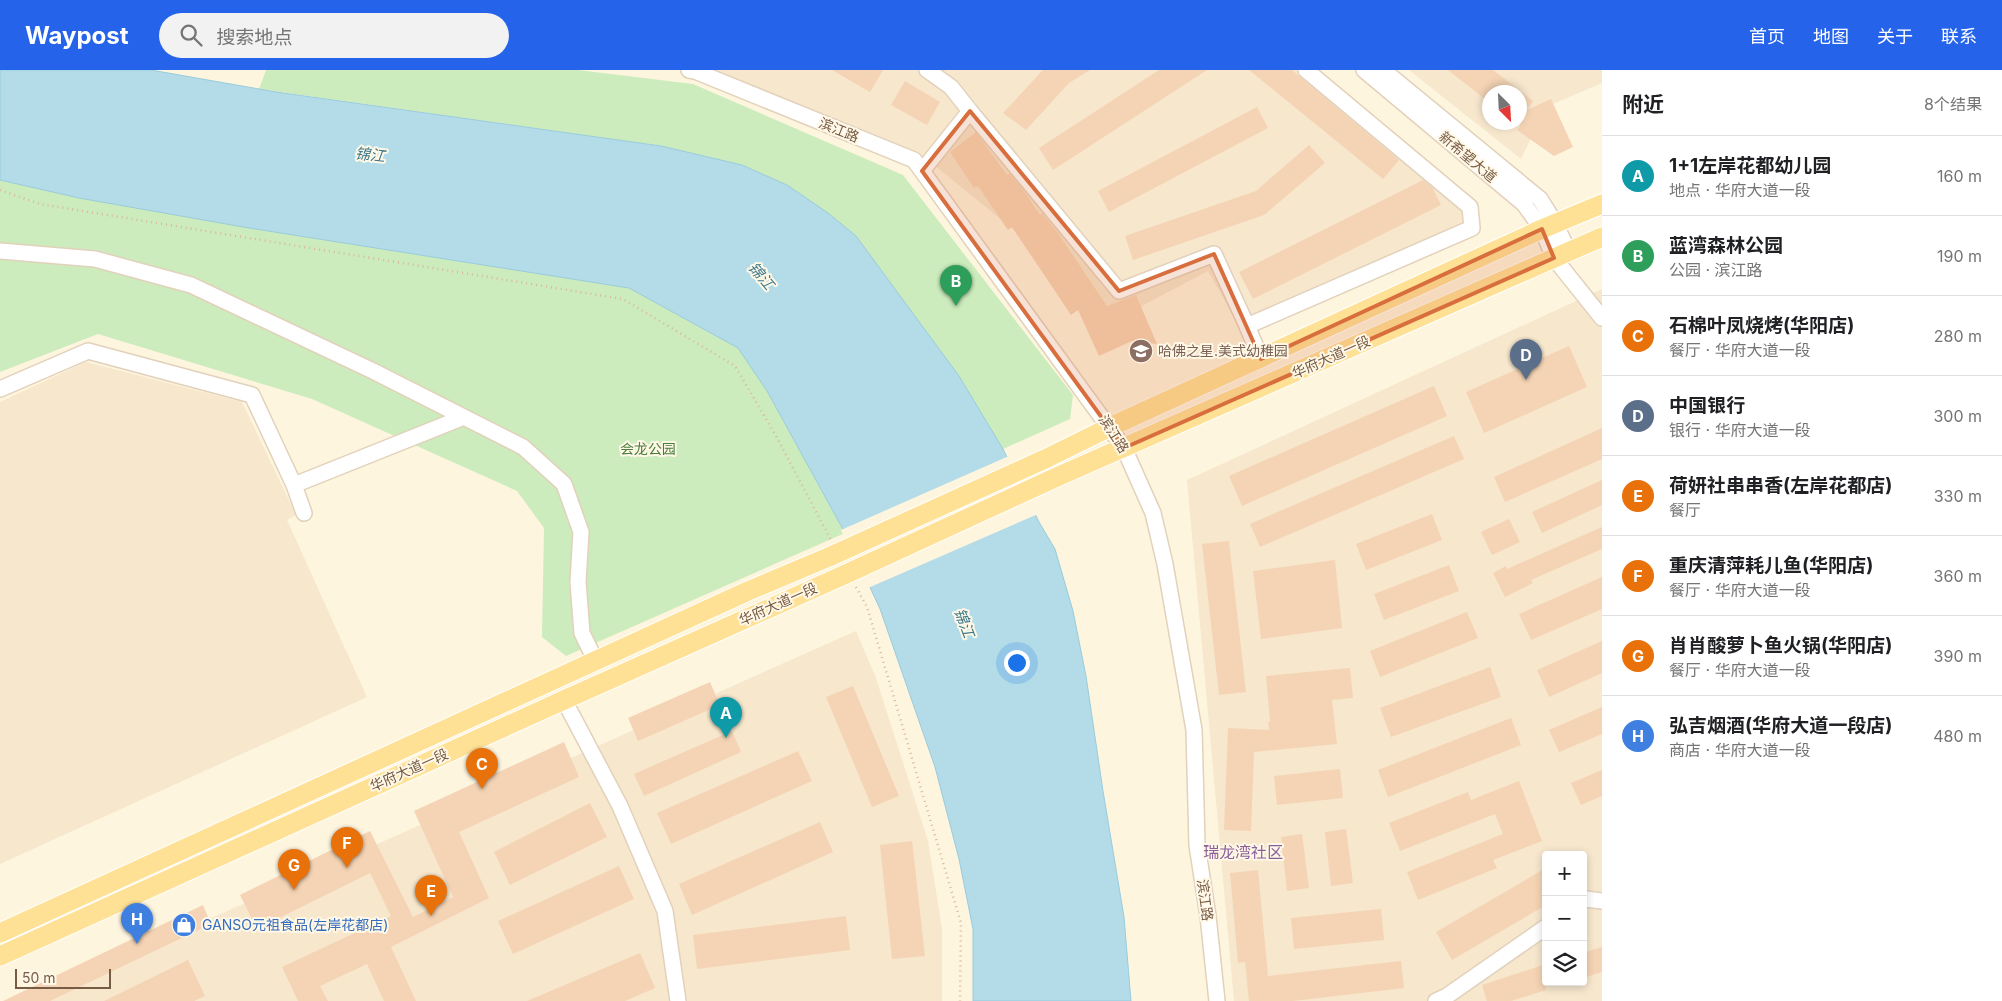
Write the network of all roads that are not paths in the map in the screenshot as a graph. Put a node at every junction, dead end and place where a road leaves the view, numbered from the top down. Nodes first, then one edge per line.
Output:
1 (689, 70) edge
2 (927, 70) edge
3 (1306, 70) edge
4 (1364, 70) edge
5 (1384, 70) edge
6 (970, 111) junction
7 (922, 171) junction
8 (1602, 204) edge
9 (1549, 226) junction
10 (1602, 237) edge
11 (0, 251) edge
12 (1561, 255) junction
13 (1602, 318) edge
14 (1247, 326) junction
15 (1261, 359) junction
16 (0, 389) edge
17 (464, 417) junction
18 (1110, 427) junction
19 (1124, 448) junction
20 (294, 485) junction
21 (304, 513) dead end
22 (596, 662) junction
23 (564, 700) junction
24 (1587, 899) edge
25 (1602, 901) edge
26 (1542, 930) edge
27 (0, 933) edge
28 (0, 956) edge
29 (678, 1001) edge
30 (1217, 1001) edge
31 (1436, 1001) edge

1 - 7 street, 滨江路
2 - 6 street
3 - 14 street
4 - 9 street, 新希望大道
5 - 9 street
6 - 7 street
6 - 14 street
7 - 18 street, 滨江路
8 - 9 main road
9 - 12 street, 新希望大道
9 - 15 main road
10 - 12 main road, 华府大道一段
11 - 17 street
12 - 13 street, 新希望大道
12 - 19 main road, 华府大道一段
14 - 15 street
15 - 18 main road
16 - 20 street
17 - 20 street
17 - 22 street
18 - 19 street, 滨江路
18 - 22 main road, bridge
19 - 23 main road, 华府大道一段, bridge
19 - 30 street, 滨江路
20 - 21 street
22 - 27 main road
23 - 28 main road, 华府大道一段
23 - 29 street
24 - 25 street
26 - 31 street

